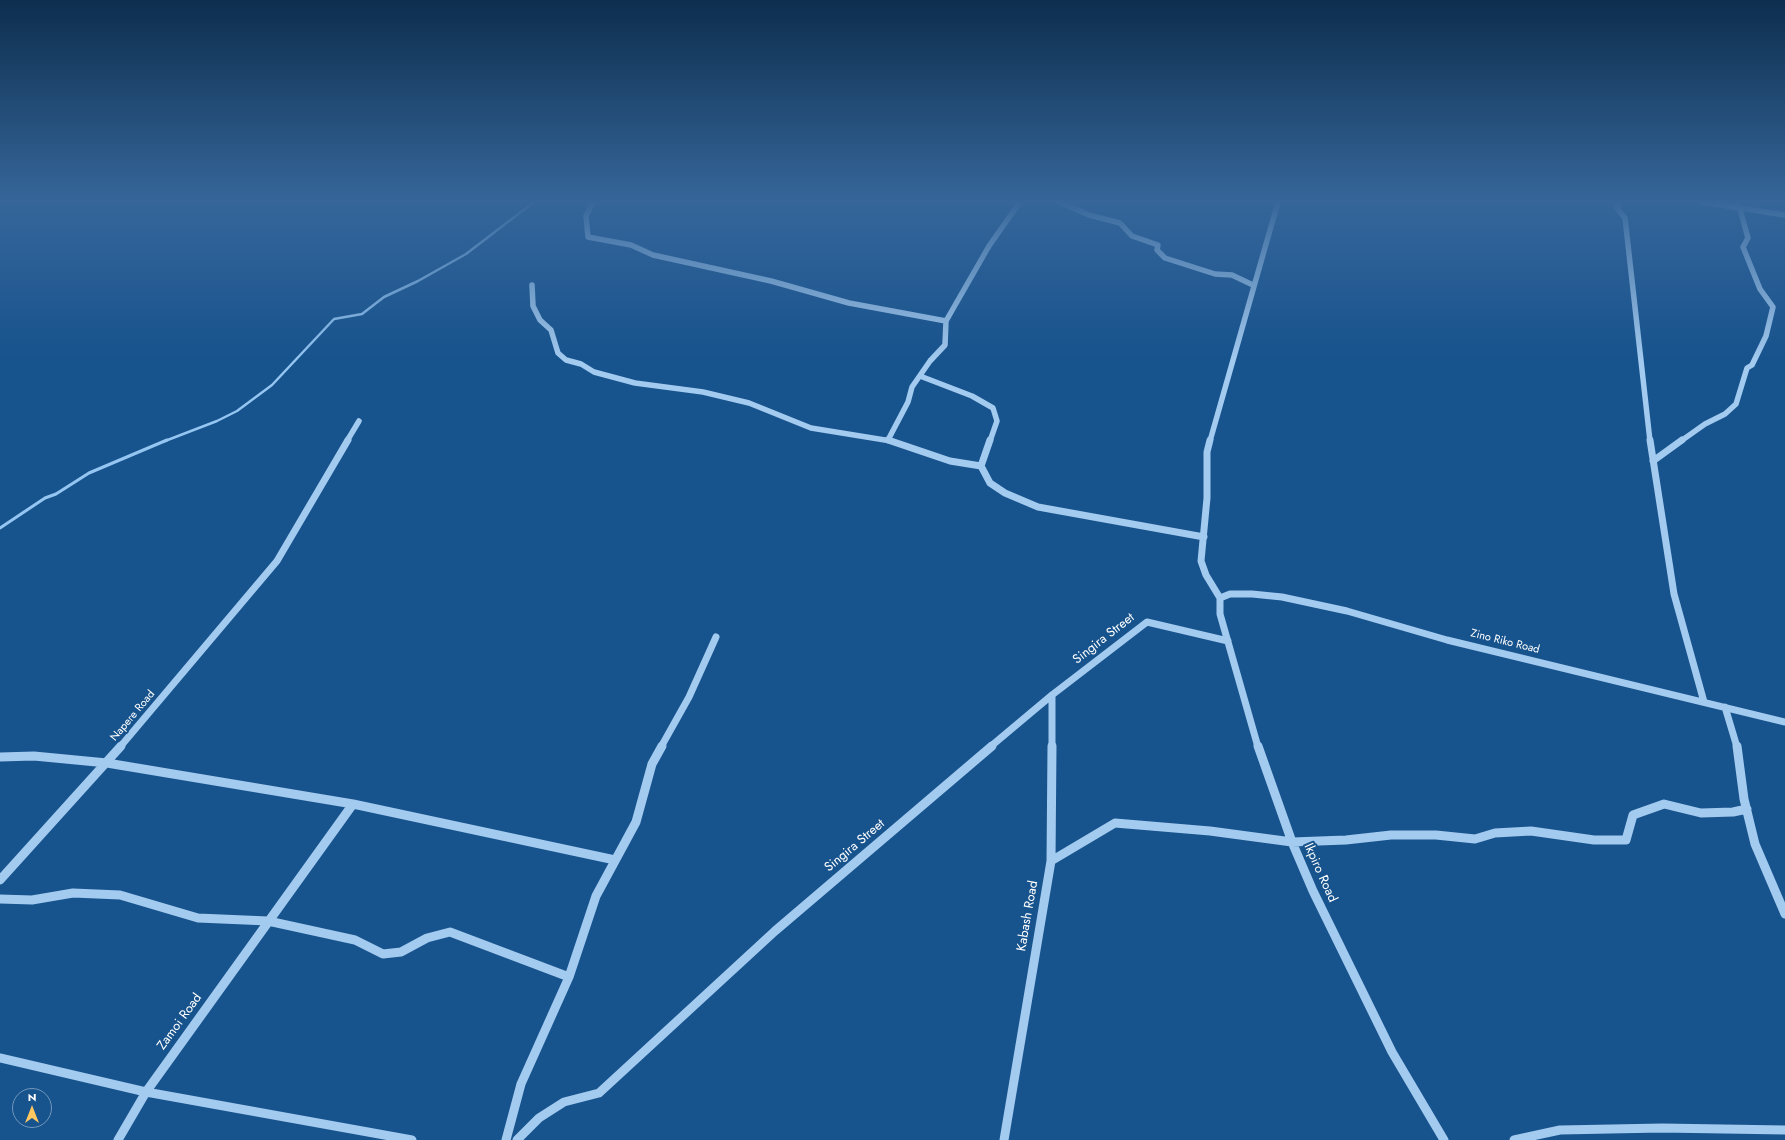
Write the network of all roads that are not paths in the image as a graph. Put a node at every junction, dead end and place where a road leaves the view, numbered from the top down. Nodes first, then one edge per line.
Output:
1 (654, 255) edge
2 (984, 255) edge
3 (1163, 255) edge
4 (1262, 255) edge
5 (1629, 255) edge
6 (1746, 255) edge
7 (532, 284) dead end
8 (1253, 285) junction
9 (946, 321) junction
10 (920, 376) junction
11 (360, 421) dead end
12 (888, 440) junction
13 (1653, 461) junction
14 (981, 466) junction
15 (1204, 537) junction
16 (1220, 598) junction
17 (716, 637) dead end
18 (1228, 641) junction
19 (1052, 695) junction
20 (1704, 702) junction
21 (1725, 707) junction
22 (1785, 722) edge
23 (0, 757) edge
24 (107, 763) junction
25 (353, 804) junction
26 (1747, 809) junction
27 (1292, 842) junction
28 (615, 860) junction
29 (1051, 861) junction
30 (0, 880) edge
31 (0, 899) edge
32 (1785, 914) edge
33 (268, 921) junction
34 (569, 977) junction
35 (0, 1058) edge
36 (146, 1092) junction
37 (1785, 1130) edge
38 (118, 1140) edge
39 (412, 1140) edge
40 (506, 1140) edge
41 (517, 1140) edge
42 (1004, 1140) edge
43 (1444, 1140) edge
44 (1514, 1140) edge

1 - 9 street
2 - 9 street
3 - 8 street
4 - 8 street
5 - 13 street
6 - 13 street
7 - 12 street
8 - 15 street
9 - 10 street
10 - 12 street
10 - 14 street
11 - 24 street, Napere Road
12 - 14 street
13 - 20 street
14 - 15 street
15 - 16 street
16 - 18 street, Ikpiro Road
16 - 20 street, Zino Riko Road
17 - 28 street
18 - 19 street, Singira Street
18 - 27 street, Ikpiro Road
19 - 29 street, Kabash Road
19 - 41 street, Singira Street
20 - 21 street, Zino Riko Road
21 - 22 street, Zino Riko Road
21 - 26 street
23 - 24 street
24 - 25 street
24 - 30 street, Napere Road
25 - 28 street
25 - 33 street, Zamoi Road
26 - 27 street
26 - 32 street
27 - 29 street
27 - 43 street, Ikpiro Road
28 - 34 street
29 - 42 street, Kabash Road
31 - 33 street
33 - 34 street
33 - 36 street, Zamoi Road
34 - 40 street
35 - 36 street
36 - 38 street, Zamoi Road
36 - 39 street
37 - 44 street

